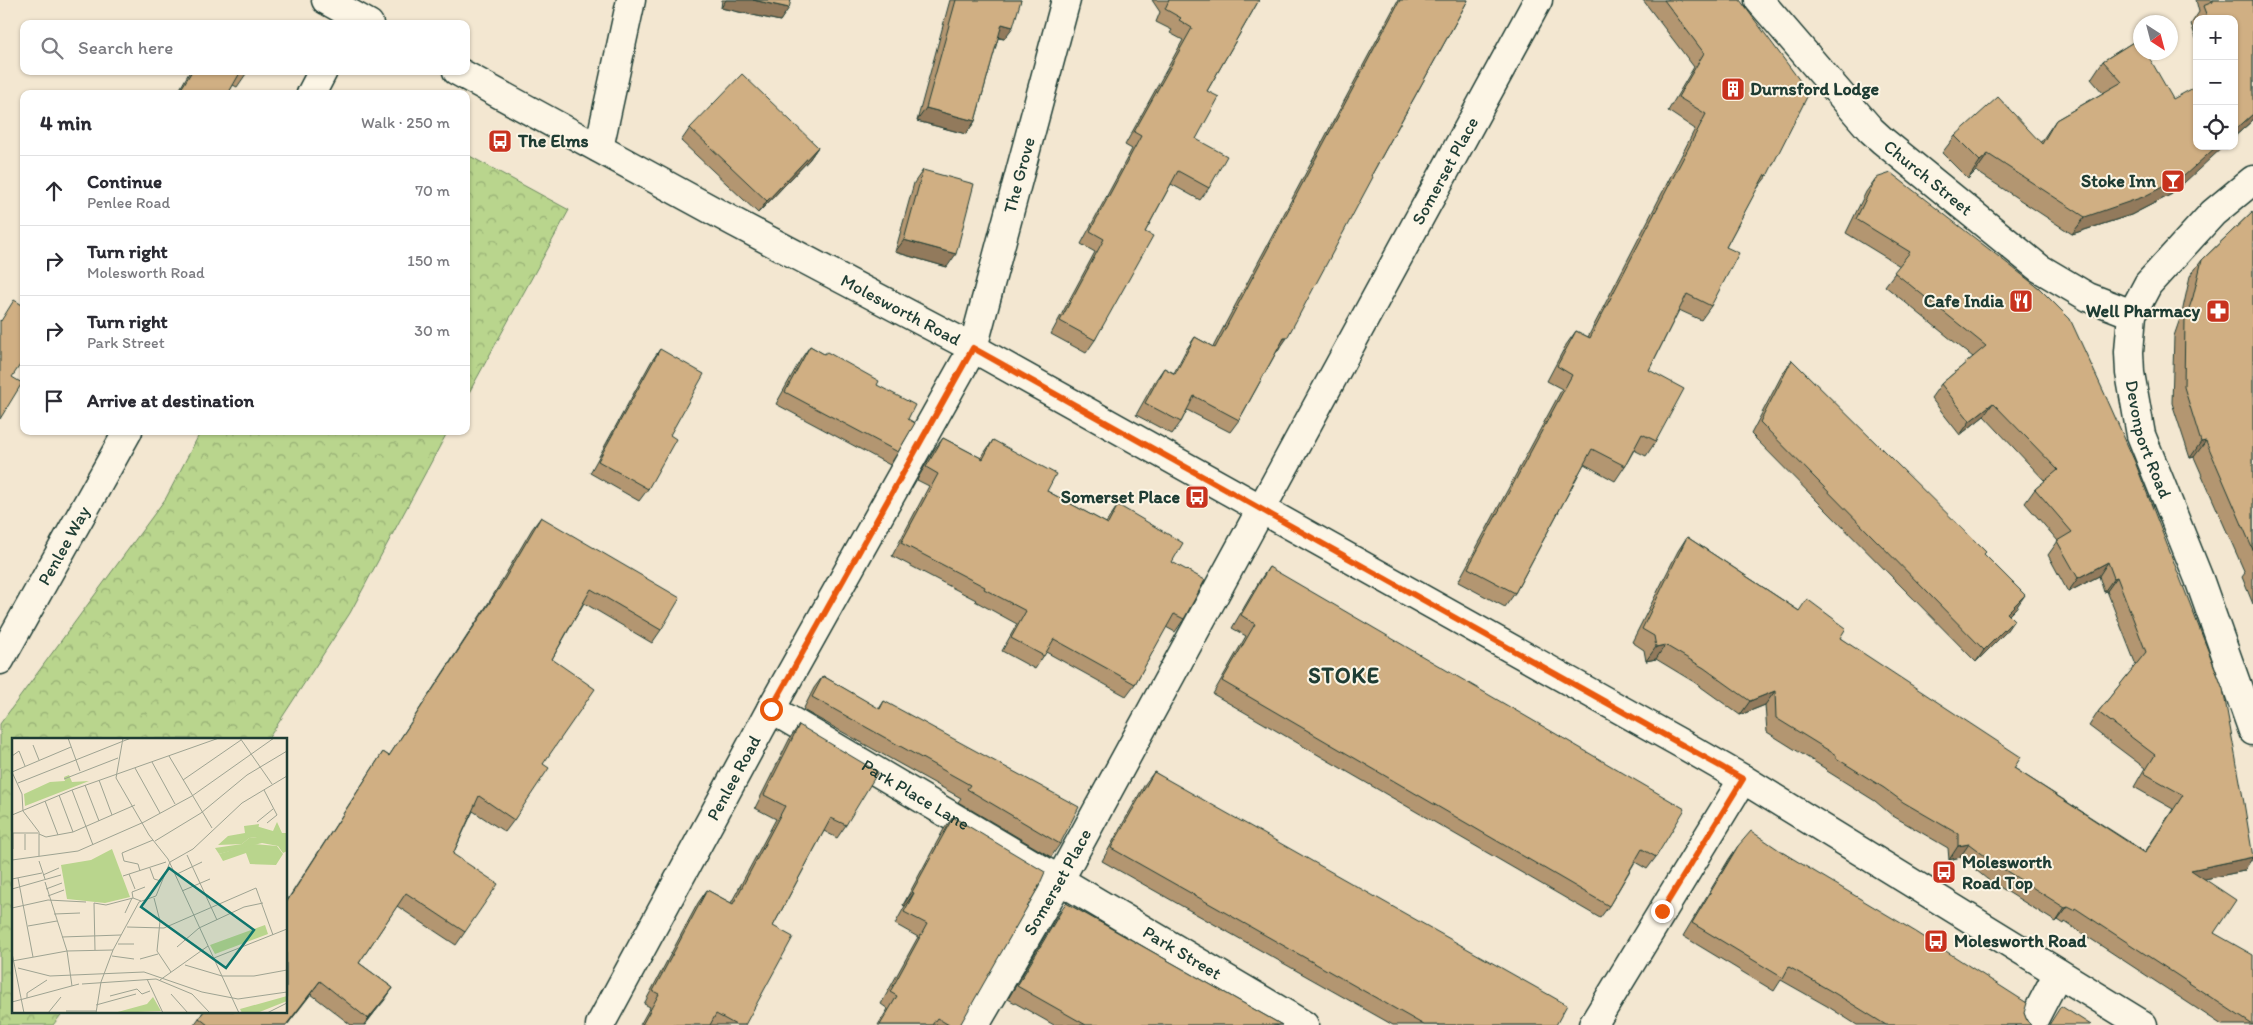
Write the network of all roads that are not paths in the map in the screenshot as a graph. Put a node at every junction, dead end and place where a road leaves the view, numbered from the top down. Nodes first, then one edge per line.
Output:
1 (326, 0) edge
2 (631, 0) edge
3 (1066, 0) edge
4 (1538, 0) edge
5 (1759, 0) edge
6 (356, 20) edge
7 (321, 75) edge
8 (464, 75) edge
9 (313, 90) edge
10 (599, 148) junction
11 (2253, 180) edge
12 (2132, 314) junction
13 (973, 348) junction
14 (126, 435) edge
15 (1261, 509) junction
16 (0, 660) edge
17 (2246, 688) edge
18 (771, 709) junction
19 (2253, 731) edge
20 (1743, 779) junction
21 (1060, 879) junction
22 (2058, 973) junction
23 (600, 1025) edge
24 (975, 1025) edge
25 (1304, 1025) edge
26 (1593, 1025) edge
27 (2031, 1025) edge
28 (2143, 1025) edge

1 - 6 street
2 - 10 street
3 - 13 street, The Grove
4 - 15 street, Somerset Place
5 - 12 street, Church Street
7 - 9 street
8 - 10 street, Molesworth Road
10 - 13 street, Molesworth Road
11 - 12 street, Devonport Road
12 - 17 street, Devonport Road
13 - 15 street, Molesworth Road
13 - 18 street, Penlee Road
14 - 16 street, Penlee Way
15 - 20 street, Molesworth Road
15 - 21 street, Somerset Place
17 - 19 street, Devonport Road
18 - 21 street, Park Place Lane
18 - 23 street, Penlee Road
20 - 22 street, Molesworth Road
20 - 26 street
21 - 24 street, Somerset Place
21 - 25 street, Park Street
22 - 27 street
22 - 28 street, Molesworth Road

